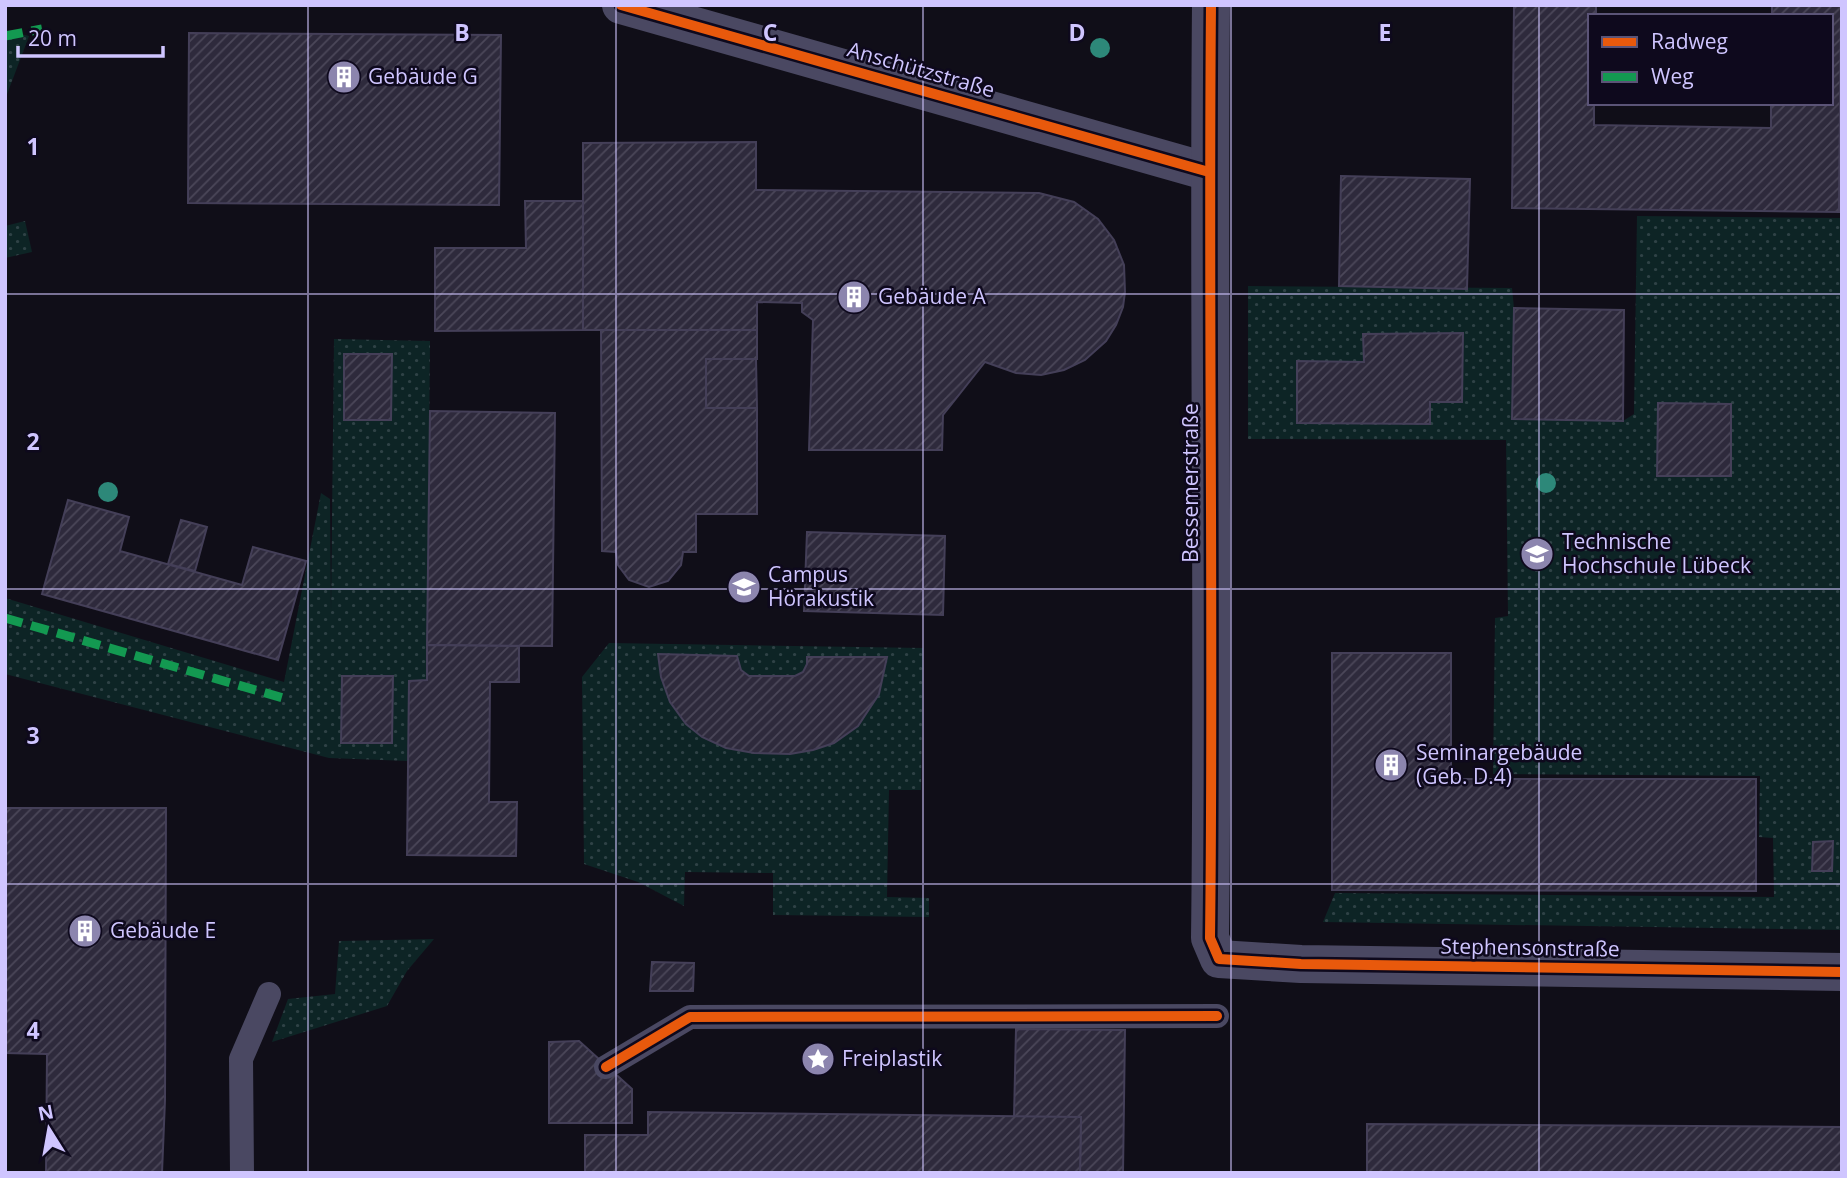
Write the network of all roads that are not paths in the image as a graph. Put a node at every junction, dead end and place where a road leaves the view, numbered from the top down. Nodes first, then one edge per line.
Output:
1 (621, 5) edge
2 (1211, 5) edge
3 (1209, 173) junction
4 (1219, 959) joint
5 (1842, 972) edge
6 (269, 994) dead end
7 (1217, 1016) dead end
8 (607, 1066) dead end
9 (242, 1173) edge

1 - 3 street, Anschützstraße
2 - 3 street, Bessemerstraße
3 - 4 street, Bessemerstraße
4 - 5 street, Stephensonstraße
6 - 9 lane
7 - 8 lane

